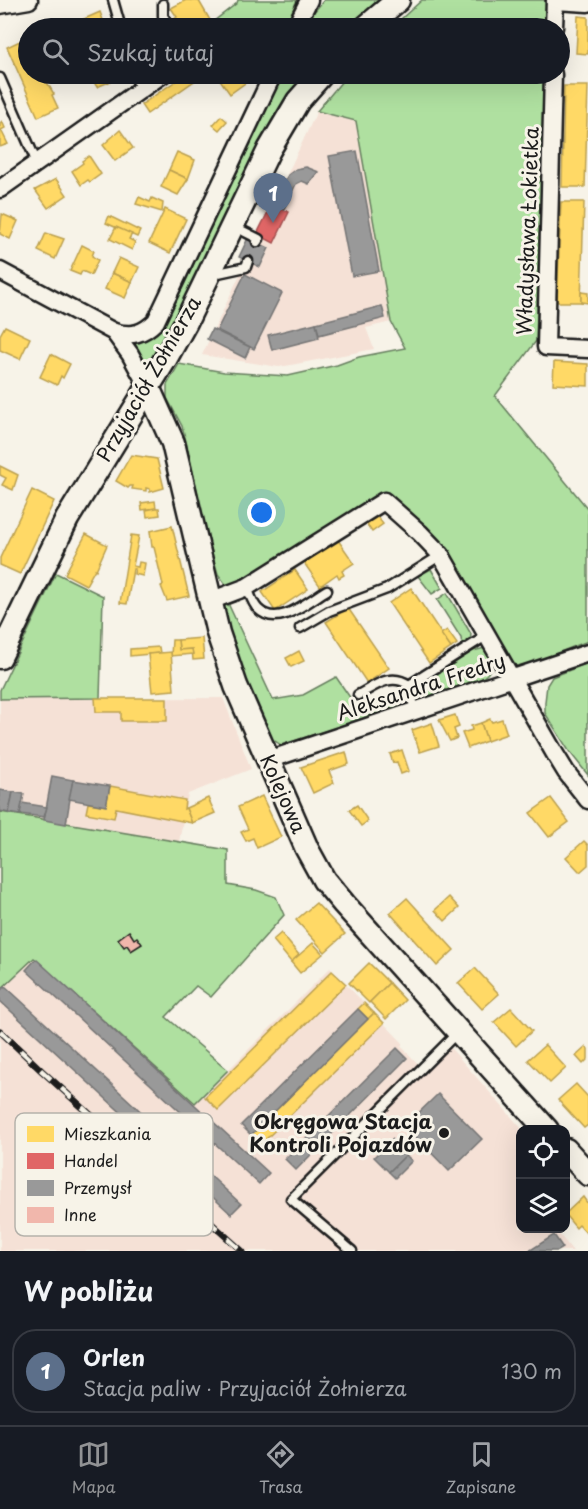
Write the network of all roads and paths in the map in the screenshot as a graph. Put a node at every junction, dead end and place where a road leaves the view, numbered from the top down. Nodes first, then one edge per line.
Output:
1 (29, 0) edge
2 (113, 0) edge
3 (309, 0) edge
4 (398, 0) edge
5 (555, 1) edge
6 (588, 3) edge
7 (163, 4) dead end
8 (0, 5) edge
9 (118, 18) edge
10 (164, 18) edge
11 (300, 18) edge
12 (377, 18) edge
13 (554, 18) edge
14 (0, 78) edge
15 (135, 84) edge
16 (268, 84) edge
17 (313, 84) edge
18 (553, 84) edge
19 (37, 163) junction
20 (0, 189) edge
21 (231, 226) junction
22 (257, 242) dead end
23 (249, 261) dead end
24 (0, 271) edge
25 (207, 276) junction
26 (114, 332) junction
27 (588, 349) edge
28 (148, 387) junction
29 (441, 555) junction
30 (247, 587) junction
31 (327, 590) dead end
32 (210, 602) junction
33 (300, 628) dead end
34 (486, 636) junction
35 (588, 653) edge
36 (0, 657) edge
37 (511, 679) junction
38 (409, 685) junction
39 (358, 695) dead end
40 (415, 711) junction
41 (268, 760) junction
42 (588, 800) edge
43 (458, 1032) junction
44 (542, 1125) edge
45 (570, 1154) edge
46 (588, 1174) edge
47 (352, 1251) edge

1 - 8 street
2 - 9 lane
3 - 11 street
4 - 12 street
5 - 6 street
5 - 13 street
7 - 10 lane
14 - 19 lane
15 - 19 street
16 - 26 street, Przyjaciół Żołnierza
17 - 21 street, Przyjaciół Żołnierza
18 - 27 street, Władysława Łokietka
19 - 20 street
21 - 22 lane
21 - 25 street, Przyjaciół Żołnierza
23 - 25 lane
24 - 26 street
25 - 28 street, Przyjaciół Żołnierza
26 - 28 street
28 - 32 street, Kolejowa
28 - 36 street, Przyjaciół Żołnierza
29 - 30 street
29 - 33 lane
29 - 34 street
30 - 31 lane
30 - 32 street
32 - 41 street, Kolejowa
34 - 37 street
34 - 38 lane
35 - 37 street, Aleksandra Fredry
37 - 40 street, Aleksandra Fredry
37 - 42 street
38 - 39 lane
38 - 40 lane
40 - 41 street, Aleksandra Fredry
41 - 43 street, Kolejowa
43 - 44 street, Kolejowa
43 - 47 lane
45 - 46 street

